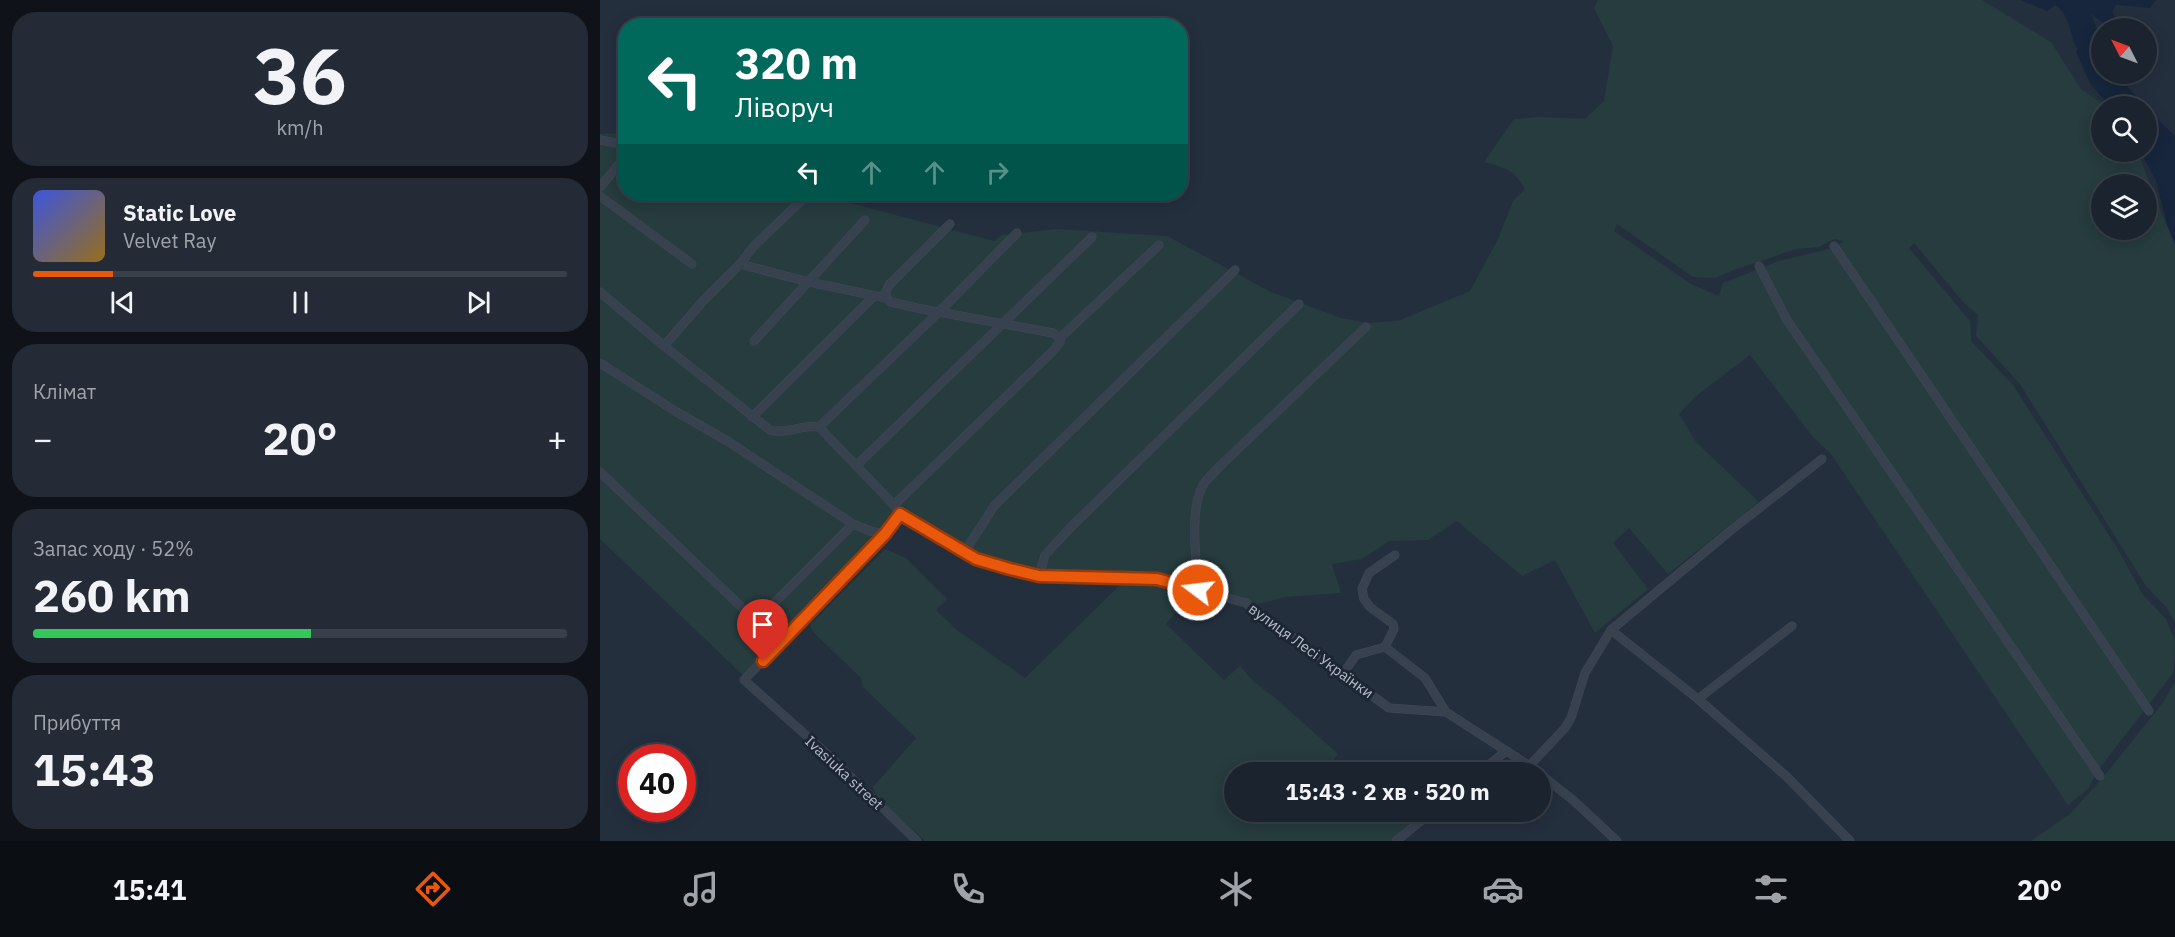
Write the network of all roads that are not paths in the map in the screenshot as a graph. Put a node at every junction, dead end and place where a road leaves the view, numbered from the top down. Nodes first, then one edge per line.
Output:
1 (600, 140) edge
2 (618, 143) edge
3 (618, 166) edge
4 (600, 188) edge
5 (600, 196) edge
6 (801, 201) edge
7 (865, 220) dead end
8 (950, 224) dead end
9 (1017, 233) dead end
10 (1092, 237) dead end
11 (1159, 245) dead end
12 (1833, 246) dead end
13 (692, 264) dead end
14 (740, 264) junction
15 (1759, 266) dead end
16 (1234, 270) dead end
17 (808, 282) junction
18 (600, 292) edge
19 (874, 296) junction
20 (885, 298) junction
21 (1299, 304) dead end
22 (940, 311) junction
23 (1003, 323) junction
24 (1365, 327) dead end
25 (1059, 339) junction
26 (754, 341) dead end
27 (664, 346) junction
28 (600, 363) edge
29 (752, 417) junction
30 (819, 427) junction
31 (1822, 459) dead end
32 (856, 466) junction
33 (600, 472) edge
34 (894, 505) junction
35 (900, 514) junction
36 (853, 524) junction
37 (885, 534) junction
38 (964, 553) junction
39 (1395, 555) dead end
40 (1039, 576) junction
41 (1198, 590) junction
42 (1792, 626) dead end
43 (1611, 630) junction
44 (1385, 647) junction
45 (1343, 674) junction
46 (1698, 699) junction
47 (1446, 711) junction
48 (2149, 711) dead end
49 (1506, 751) junction
50 (1492, 762) edge
51 (1523, 762) edge
52 (1533, 762) edge
53 (2100, 776) dead end
54 (1551, 782) edge
55 (1420, 822) edge
56 (917, 841) edge
57 (1396, 841) edge
58 (1617, 841) edge
59 (1850, 841) edge

1 - 2 street
3 - 4 street
5 - 13 street
6 - 14 street
7 - 17 street
8 - 20 street
9 - 22 street
10 - 23 street
11 - 25 street
12 - 48 street
14 - 17 street
14 - 27 street
15 - 53 street
16 - 38 street
17 - 19 street
17 - 26 street
18 - 27 street
19 - 20 street
19 - 29 street
20 - 22 street
21 - 40 street
22 - 23 street
22 - 30 street
23 - 25 street
23 - 32 street
24 - 41 street
25 - 34 street
27 - 29 street
28 - 36 street
29 - 30 street
30 - 32 street
31 - 43 street
32 - 34 street
33 - 36 street
34 - 35 street
35 - 37 street
35 - 38 street, вулиця Лесі Українки
36 - 37 street
37 - 56 street, Ivasiuka street
38 - 40 street, вулиця Лесі Українки
39 - 44 street
40 - 41 street, вулиця Лесі Українки
41 - 45 street, вулиця Лесі Українки
42 - 46 street
43 - 46 street
43 - 52 street
44 - 45 street
44 - 47 street
45 - 47 street, вулиця Лесі Українки
46 - 59 street
47 - 49 street
49 - 50 street
49 - 51 street
54 - 58 street
55 - 57 street

